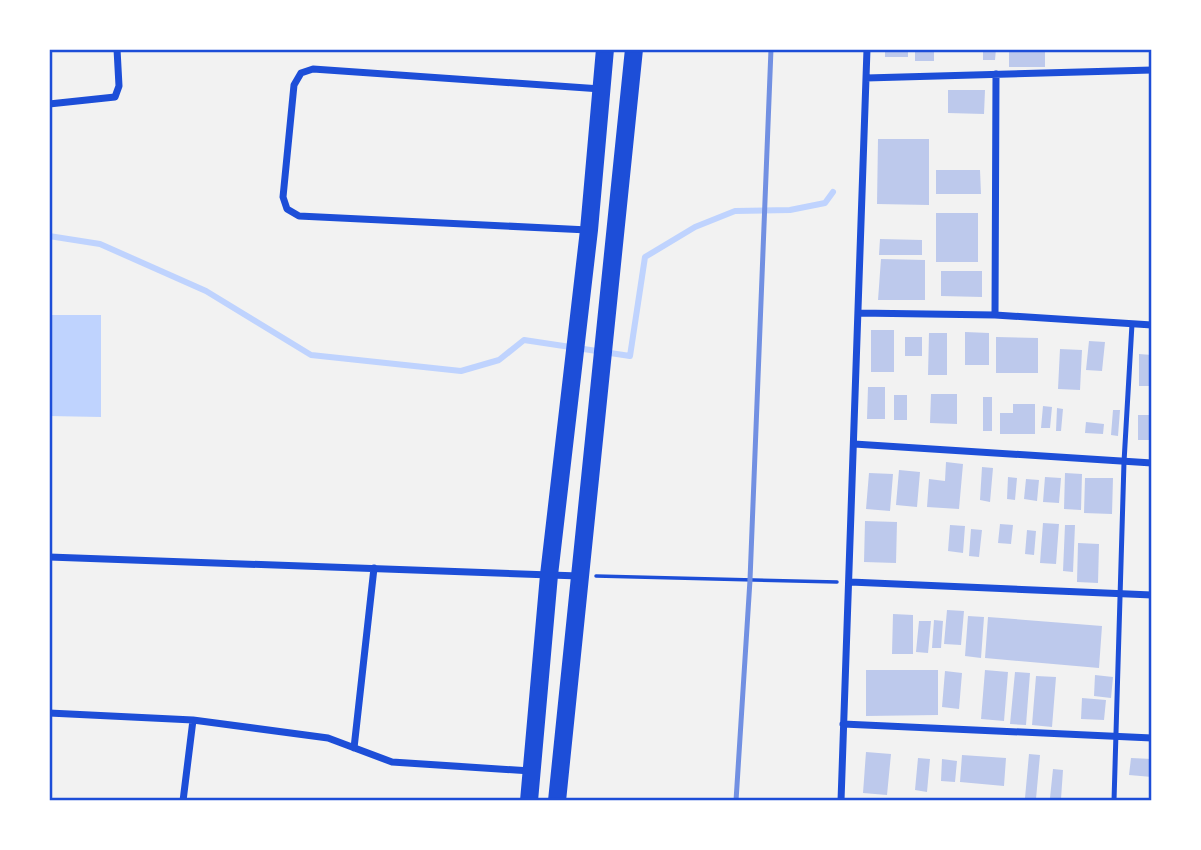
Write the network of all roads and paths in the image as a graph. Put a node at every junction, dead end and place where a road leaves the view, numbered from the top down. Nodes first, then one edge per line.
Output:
1 (117, 49) edge
2 (605, 49) edge
3 (634, 49) edge
4 (867, 49) edge
5 (1152, 70) edge
6 (996, 74) junction
7 (866, 78) junction
8 (601, 89) junction
9 (49, 104) edge
10 (589, 230) junction
11 (858, 313) junction
12 (995, 315) junction
13 (1132, 324) junction
14 (1152, 325) edge
15 (854, 444) junction
16 (1124, 462) junction
17 (1152, 463) edge
18 (49, 557) edge
19 (374, 568) junction
20 (549, 575) junction
21 (579, 576) junction
22 (850, 582) junction
23 (1121, 594) junction
24 (1152, 595) edge
25 (49, 713) edge
26 (193, 720) junction
27 (843, 724) junction
28 (1116, 736) junction
29 (1152, 738) edge
30 (354, 748) junction
31 (532, 771) junction
32 (183, 801) edge
33 (529, 801) edge
34 (557, 801) edge
35 (841, 801) edge
36 (1114, 801) edge

1 - 9 street
2 - 8 main road
3 - 21 main road
4 - 7 street
5 - 6 street
6 - 7 street
6 - 12 street
7 - 11 street
8 - 10 main road
8 - 10 street
10 - 20 main road
11 - 12 street
11 - 15 street
12 - 13 street
13 - 14 street
13 - 16 lane
15 - 16 street
15 - 22 street
16 - 17 street
16 - 23 lane
18 - 19 street
19 - 20 street
19 - 30 street
20 - 21 street
20 - 31 main road
21 - 22 path
21 - 34 main road
22 - 23 street
22 - 27 street
23 - 24 street
23 - 28 lane
25 - 26 street
26 - 30 street
26 - 32 street
27 - 28 street
27 - 35 street
28 - 29 street
28 - 36 lane
30 - 31 street
31 - 33 main road

